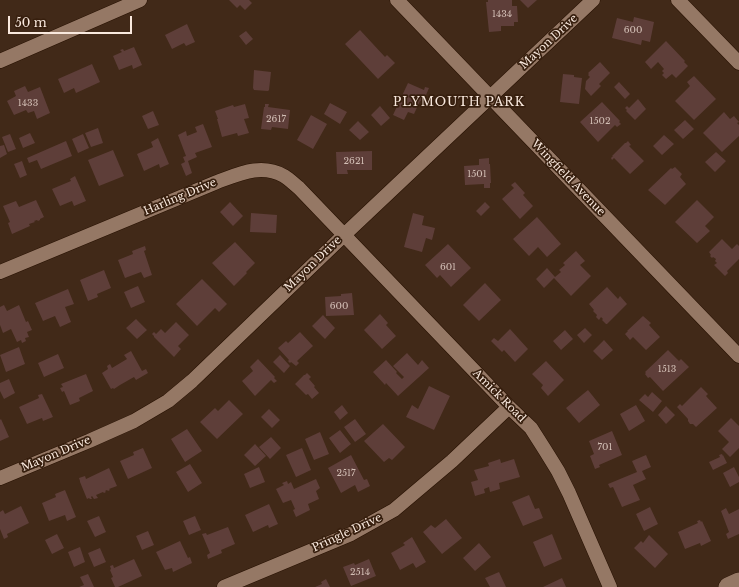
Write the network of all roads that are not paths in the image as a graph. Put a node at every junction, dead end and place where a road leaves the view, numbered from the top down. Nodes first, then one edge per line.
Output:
1 (140, 0) edge
2 (397, 0) edge
3 (593, 0) edge
4 (678, 0) edge
5 (0, 61) edge
6 (739, 63) edge
7 (490, 97) junction
8 (344, 235) junction
9 (0, 272) edge
10 (739, 356) edge
11 (509, 407) junction
12 (0, 478) edge
13 (739, 582) edge
14 (224, 587) edge
15 (610, 587) edge
16 (728, 587) edge

1 - 5 street
2 - 7 street, Wingfield Avenue
3 - 7 street, Mayon Drive
4 - 6 street
7 - 8 street, Mayon Drive
7 - 10 street, Wingfield Avenue
8 - 9 street, Harling Drive
8 - 11 street, Amick Road
8 - 12 street, Mayon Drive
11 - 14 street, Pringle Drive
11 - 15 street, Amick Road
13 - 16 street

